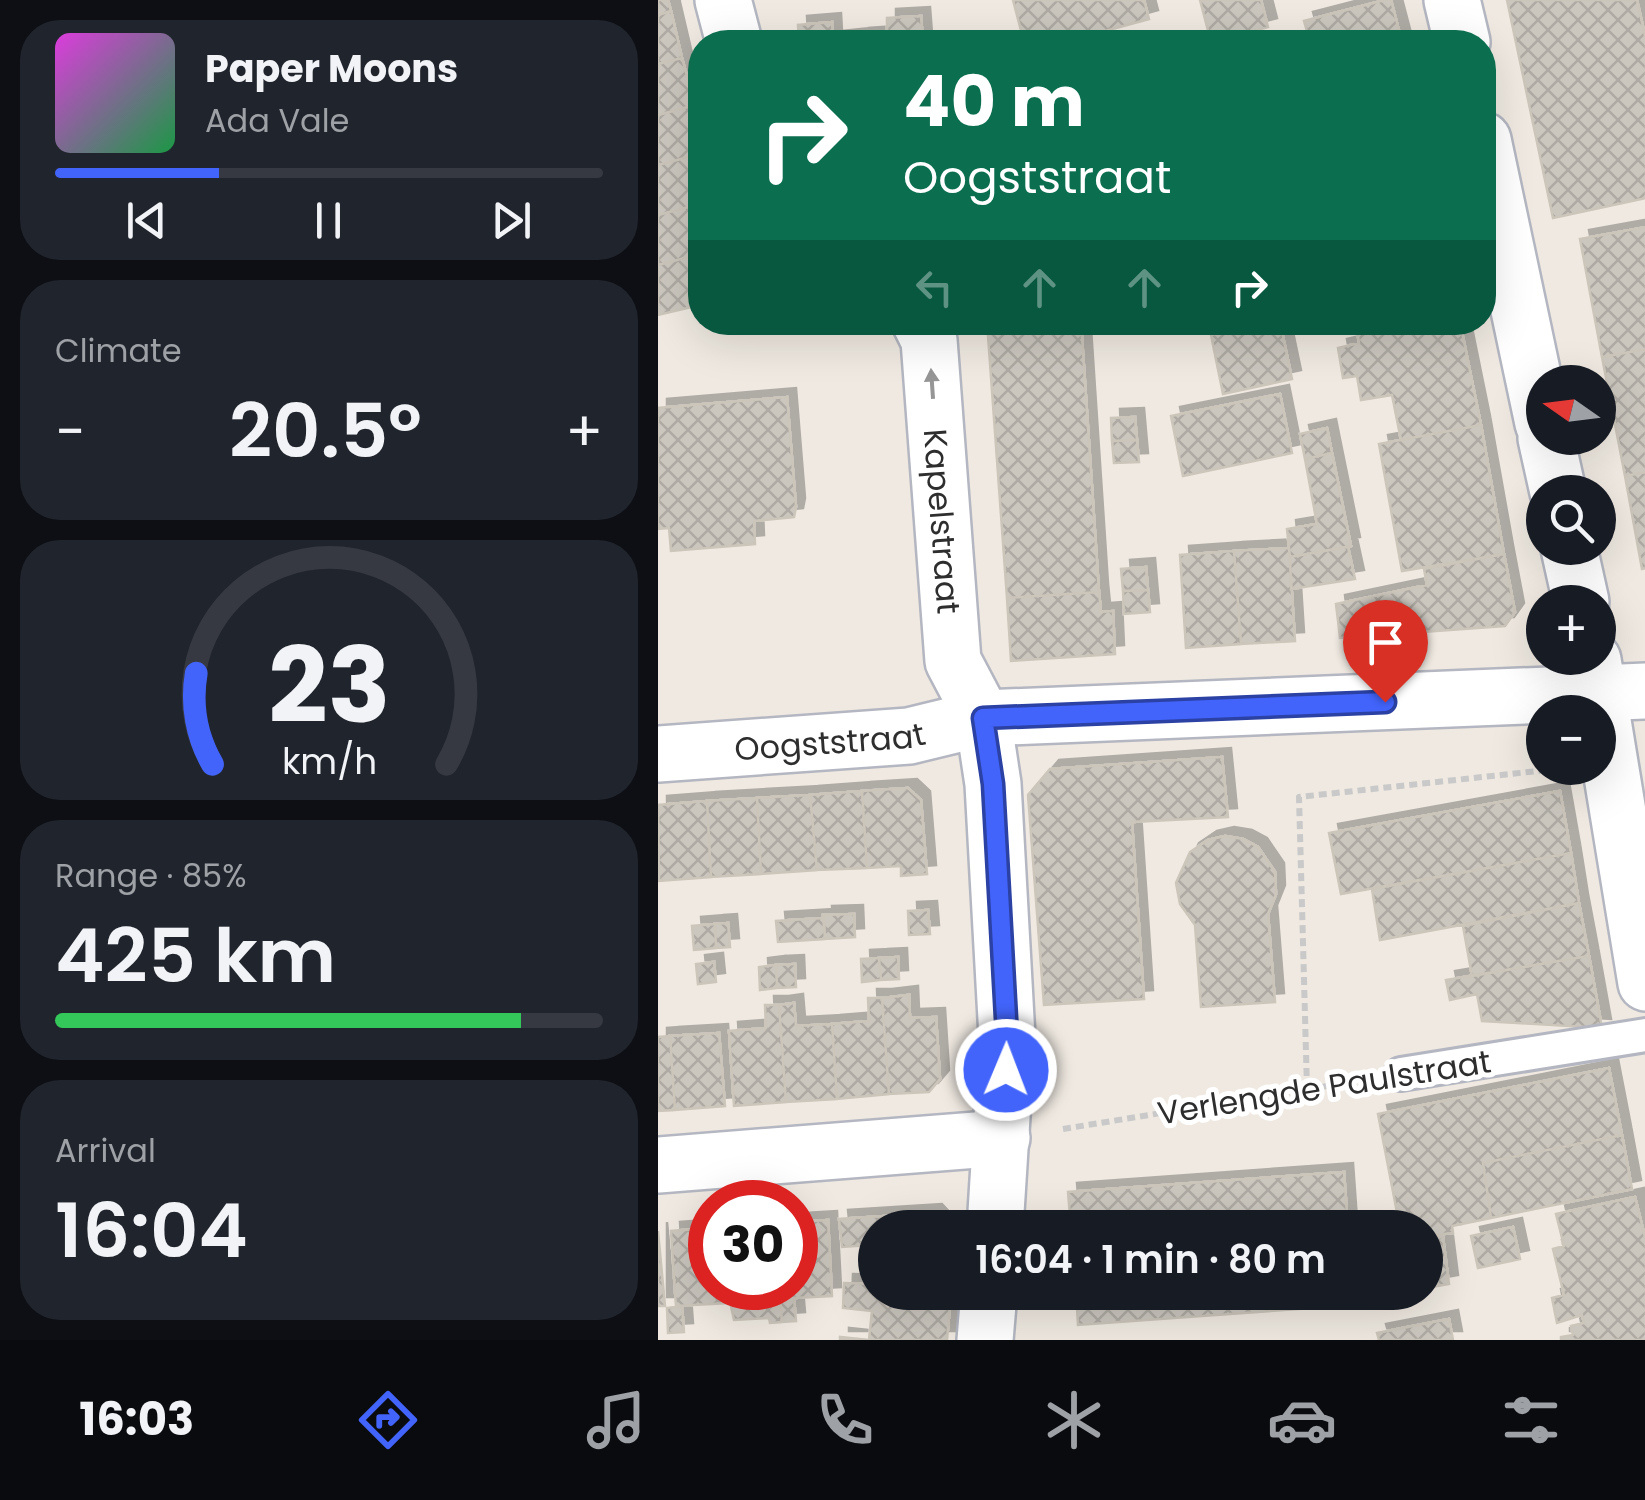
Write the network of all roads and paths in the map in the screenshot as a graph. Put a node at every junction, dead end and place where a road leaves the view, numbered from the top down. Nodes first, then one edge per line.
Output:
1 (723, 0) edge
2 (1452, 0) edge
3 (731, 30) edge
4 (1459, 30) edge
5 (1496, 201) edge
6 (926, 335) edge
7 (1531, 365) edge
8 (1613, 681) edge
9 (983, 718) junction
10 (658, 754) edge
11 (1526, 772) edge
12 (1646, 983) edge
13 (1646, 1036) edge
14 (1400, 1074) joint
15 (1307, 1089) junction
16 (1002, 1138) junction
17 (658, 1165) edge
18 (996, 1210) edge
19 (988, 1310) edge
20 (985, 1340) edge

1 - 3 street
2 - 4 street
5 - 7 street
9 -> 6 street, Kapelstraat
8 - 9 street, Oogststraat
8 - 12 street
9 - 10 street, Oogststraat
9 - 16 street, Kapelstraat
11 - 15 path
13 - 14 lane, Verlengde Paulstraat
14 - 15 path, Verlengde Paulstraat
15 - 16 path, Verlengde Paulstraat
16 - 17 street
16 - 18 street, Kapelstraat
19 - 20 street

